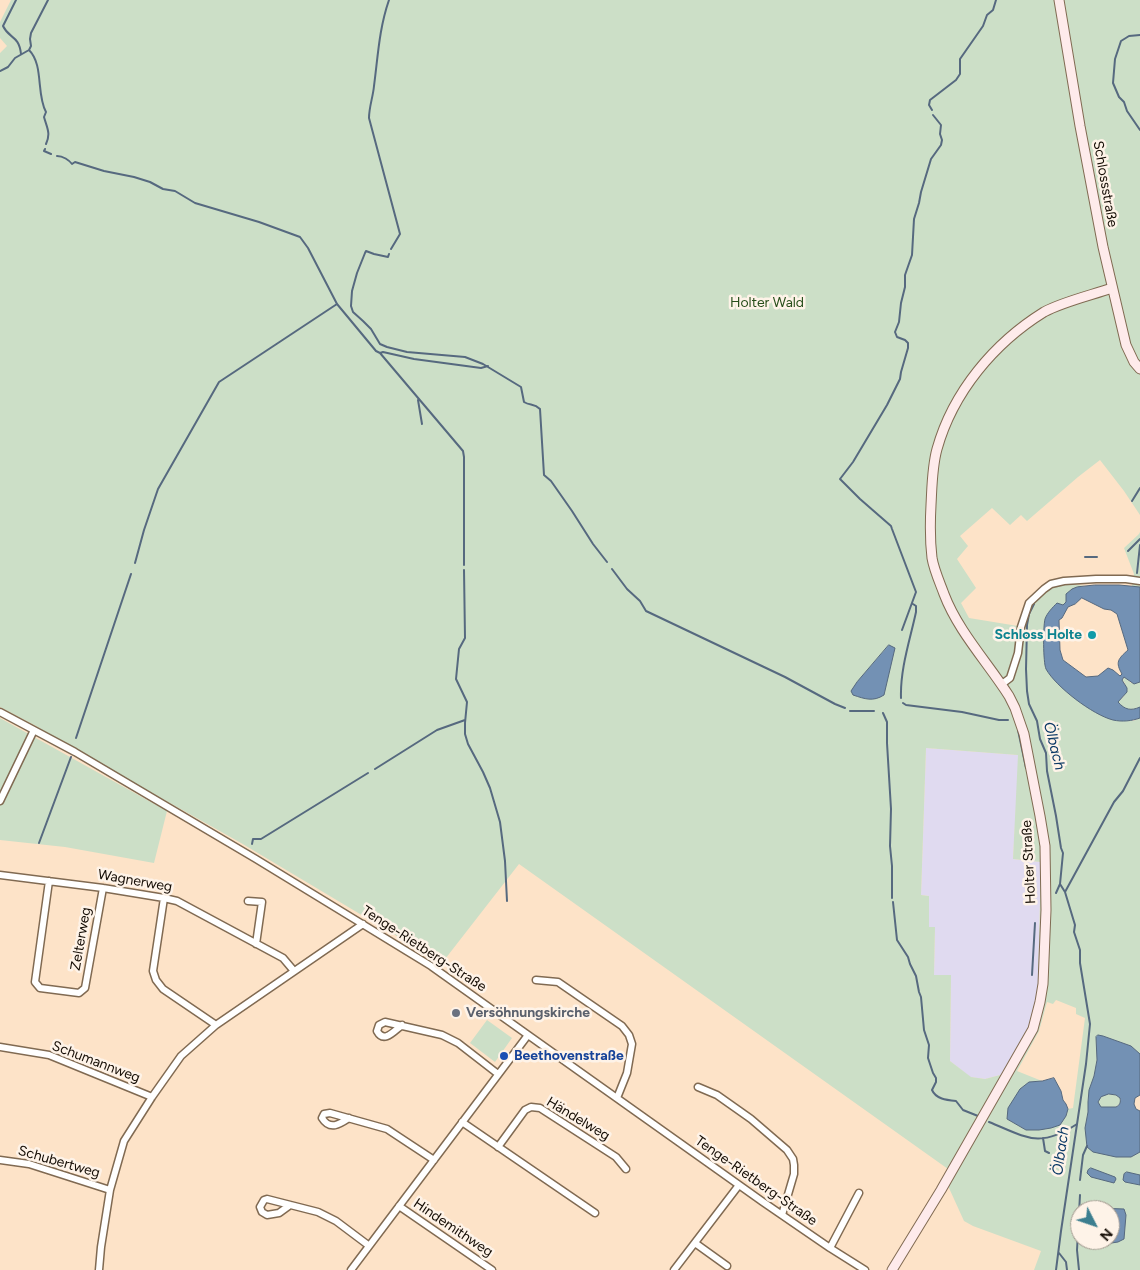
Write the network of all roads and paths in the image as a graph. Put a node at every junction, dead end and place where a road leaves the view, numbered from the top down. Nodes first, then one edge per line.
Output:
1 (1059, 0) edge
2 (1112, 288) junction
3 (1140, 369) edge
4 (1140, 581) edge
5 (1002, 684) junction
6 (0, 712) edge
7 (34, 730) junction
8 (0, 801) edge
9 (0, 874) edge
10 (49, 881) junction
11 (103, 888) junction
12 (164, 898) junction
13 (248, 901) dead end
14 (363, 924) junction
15 (256, 944) junction
16 (294, 971) junction
17 (536, 980) dead end
18 (216, 1025) junction
19 (402, 1025) dead end
20 (528, 1035) junction
21 (0, 1047) edge
22 (498, 1074) junction
23 (698, 1087) dead end
24 (152, 1098) junction
25 (617, 1098) junction
26 (349, 1118) dead end
27 (462, 1122) junction
28 (498, 1147) junction
29 (0, 1160) edge
30 (434, 1160) junction
31 (626, 1169) dead end
32 (739, 1185) junction
33 (110, 1190) junction
34 (859, 1193) dead end
35 (290, 1205) dead end
36 (399, 1206) junction
37 (595, 1213) dead end
38 (782, 1215) junction
39 (695, 1242) junction
40 (368, 1245) junction
41 (830, 1248) junction
42 (727, 1266) dead end
43 (99, 1270) edge
44 (351, 1270) edge
45 (492, 1270) edge
46 (674, 1270) edge
47 (865, 1270) edge
48 (892, 1270) edge

1 - 2 street, Schlossstraße
2 - 3 street, Schlossstraße
2 - 5 street, Holter Straße
4 - 5 street
5 - 48 street, Holter Straße
6 - 7 street, Tenge-Rietberg-Straße
7 - 8 street
7 - 14 street, Tenge-Rietberg-Straße
9 - 10 street, Wagnerweg
10 - 11 street, Wagnerweg
10 - 11 street, Zelterweg
11 - 12 street, Wagnerweg
12 - 15 street, Wagnerweg
12 - 18 street
13 - 15 street
14 - 16 street
14 - 20 street, Tenge-Rietberg-Straße
15 - 16 street, Wagnerweg
16 - 18 street
17 - 25 street
18 - 24 street
19 - 22 street
20 - 22 street
20 - 25 street, Tenge-Rietberg-Straße
21 - 24 street, Schumannweg
22 - 27 street
23 - 38 street
24 - 33 street
25 - 32 street, Tenge-Rietberg-Straße
26 - 30 street
27 - 28 street
27 - 30 street
28 - 31 street, Händelweg
28 - 37 street
29 - 33 street, Schubertweg
30 - 36 street
32 - 38 street, Tenge-Rietberg-Straße
32 - 39 street
33 - 43 street
34 - 41 street
35 - 40 street
36 - 40 street
36 - 45 street, Hindemithweg
38 - 41 street, Tenge-Rietberg-Straße
39 - 42 street
39 - 46 street
40 - 44 street
41 - 47 street, Tenge-Rietberg-Straße

